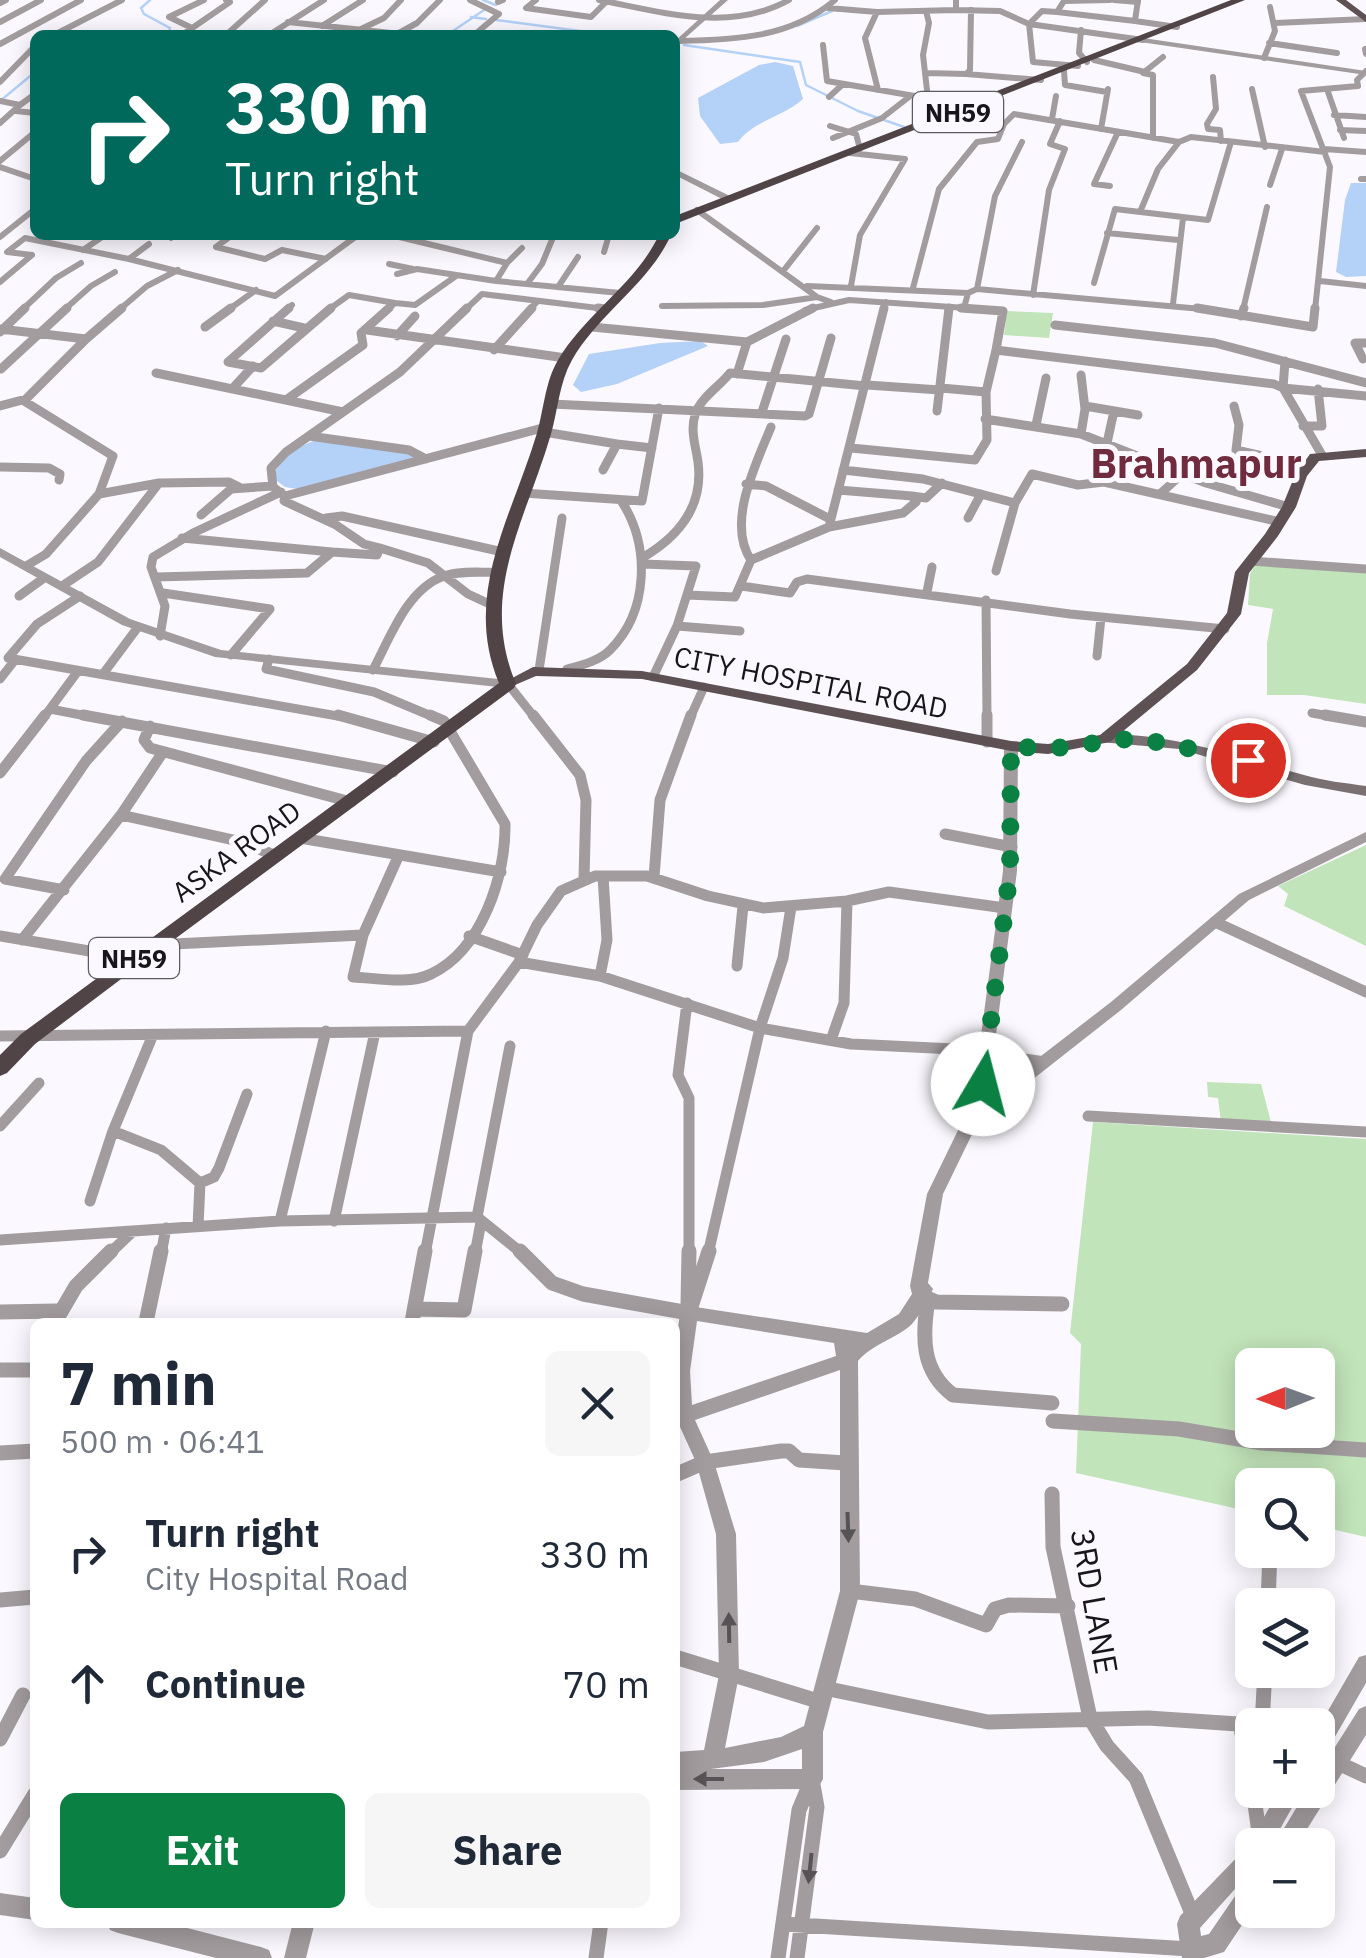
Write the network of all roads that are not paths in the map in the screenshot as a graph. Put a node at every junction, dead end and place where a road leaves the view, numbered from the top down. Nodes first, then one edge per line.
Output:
1 (41, 0) edge
2 (81, 0) edge
3 (122, 0) edge
4 (204, 0) edge
5 (226, 0) edge
6 (265, 0) edge
7 (324, 0) edge
8 (362, 0) edge
9 (401, 0) edge
10 (440, 0) edge
11 (470, 0) edge
12 (536, 0) edge
13 (599, 0) edge
14 (724, 0) edge
15 (789, 0) edge
16 (835, 0) edge
17 (895, 0) edge
18 (956, 0) edge
19 (1064, 0) edge
20 (1112, 0) edge
21 (1240, 0) edge
22 (1343, 0) edge
23 (607, 1) edge
24 (1138, 1) edge
25 (828, 8) junction
26 (1270, 8) dead end
27 (768, 10) junction
28 (956, 10) junction
29 (972, 10) junction
30 (61, 11) junction
31 (926, 11) junction
32 (1042, 11) junction
33 (877, 12) junction
34 (897, 12) junction
35 (1057, 12) junction
36 (1010, 13) junction
37 (87, 15) junction
38 (704, 18) junction
39 (1366, 18) edge
40 (1135, 21) junction
41 (0, 22) edge
42 (288, 22) junction
43 (1275, 23) junction
44 (793, 24) junction
45 (1029, 24) junction
46 (190, 26) junction
47 (323, 26) junction
48 (1177, 27) junction
49 (62, 30) edge
50 (186, 30) edge
51 (232, 30) edge
52 (276, 30) edge
53 (319, 30) edge
54 (356, 30) joint
55 (402, 30) edge
56 (480, 30) edge
57 (1081, 30) junction
58 (680, 39) edge
59 (1144, 40) junction
60 (680, 42) edge
61 (0, 44) edge
62 (1269, 44) junction
63 (823, 45) dead end
64 (30, 51) edge
65 (1337, 53) dead end
66 (1164, 57) dead end
67 (1264, 58) junction
68 (1086, 62) junction
69 (1064, 71) junction
70 (1144, 72) junction
71 (1365, 72) edge
72 (926, 73) junction
73 (966, 74) junction
74 (1212, 77) dead end
75 (1041, 80) junction
76 (0, 82) edge
77 (844, 84) junction
78 (1327, 88) junction
79 (1252, 89) dead end
80 (878, 90) junction
81 (1056, 96) dead end
82 (828, 97) dead end
83 (909, 97) junction
84 (30, 98) edge
85 (928, 99) junction
86 (4, 102) edge
87 (973, 106) junction
88 (18, 108) junction
89 (30, 112) edge
90 (953, 114) junction
91 (1334, 115) junction
92 (1366, 118) edge
93 (1056, 120) junction
94 (0, 123) edge
95 (1004, 124) junction
96 (830, 126) dead end
97 (1101, 129) junction
98 (1366, 131) edge
99 (848, 132) junction
100 (1118, 132) junction
101 (30, 137) edge
102 (833, 138) dead end
103 (1154, 138) junction
104 (1022, 142) dead end
105 (1179, 142) junction
106 (1226, 142) junction
107 (1265, 147) junction
108 (1282, 149) junction
109 (1324, 150) junction
110 (855, 151) junction
111 (1366, 152) edge
112 (0, 164) edge
113 (13, 172) junction
114 (680, 175) edge
115 (0, 177) edge
116 (30, 178) edge
117 (1270, 184) dead end
118 (1110, 186) dead end
119 (726, 198) junction
120 (1267, 207) dead end
121 (697, 210) junction
122 (1140, 212) junction
123 (30, 213) edge
124 (680, 218) edge
125 (1183, 218) junction
126 (817, 228) dead end
127 (1107, 233) junction
128 (0, 237) edge
129 (30, 239) edge
130 (34, 240) edge
131 (97, 240) edge
132 (225, 240) edge
133 (351, 240) edge
134 (410, 240) edge
135 (552, 240) edge
136 (608, 240) edge
137 (663, 240) edge
138 (1178, 240) junction
139 (417, 242) junction
140 (149, 244) dead end
141 (522, 248) dead end
142 (82, 250) junction
143 (604, 252) dead end
144 (402, 253) dead end
145 (578, 258) dead end
146 (130, 259) junction
147 (326, 259) junction
148 (178, 260) dead end
149 (81, 263) dead end
150 (389, 264) dead end
151 (507, 264) junction
152 (166, 268) junction
153 (178, 270) junction
154 (417, 270) junction
155 (784, 270) junction
156 (114, 272) dead end
157 (397, 274) dead end
158 (456, 276) junction
159 (496, 281) junction
160 (1320, 281) junction
161 (0, 282) edge
162 (1094, 282) dead end
163 (526, 284) junction
164 (807, 286) junction
165 (851, 286) junction
166 (1366, 286) edge
167 (558, 287) junction
168 (912, 288) junction
169 (256, 290) junction
170 (972, 291) junction
171 (620, 292) junction
172 (1033, 295) junction
173 (817, 297) junction
174 (538, 301) junction
175 (831, 302) junction
176 (886, 302) junction
177 (395, 303) junction
178 (1174, 304) junction
179 (292, 305) dead end
180 (662, 306) dead end
181 (949, 307) junction
182 (964, 308) junction
183 (606, 309) junction
184 (415, 316) dead end
185 (1241, 316) junction
186 (273, 321) junction
187 (1055, 325) dead end
188 (205, 327) dead end
189 (592, 327) junction
190 (304, 328) junction
191 (1, 330) edge
192 (367, 330) junction
193 (40, 334) junction
194 (397, 336) junction
195 (786, 338) dead end
196 (831, 338) dead end
197 (86, 340) junction
198 (432, 342) junction
199 (747, 342) junction
200 (1366, 343) edge
201 (494, 350) junction
202 (996, 350) junction
203 (566, 358) junction
204 (1363, 359) dead end
205 (1285, 361) junction
206 (253, 366) junction
207 (1, 370) edge
208 (156, 373) dead end
209 (737, 374) junction
210 (1081, 376) dead end
211 (774, 377) junction
212 (1046, 378) dead end
213 (818, 380) junction
214 (1366, 383) edge
215 (866, 385) junction
216 (233, 388) junction
217 (1283, 388) junction
218 (940, 389) junction
219 (1318, 389) junction
220 (986, 392) junction
221 (1366, 396) edge
222 (26, 399) junction
223 (286, 400) junction
224 (551, 404) junction
225 (0, 406) edge
226 (1085, 406) junction
227 (1234, 406) dead end
228 (659, 408) junction
229 (697, 409) junction
230 (937, 411) dead end
231 (1114, 411) junction
232 (343, 412) junction
233 (762, 412) junction
234 (1138, 415) dead end
235 (985, 419) junction
236 (1036, 425) junction
237 (771, 426) dead end
238 (1303, 426) junction
239 (545, 430) junction
240 (1080, 434) junction
241 (309, 436) junction
242 (1108, 443) junction
243 (617, 444) junction
244 (652, 448) junction
245 (851, 448) junction
246 (1366, 452) edge
247 (1322, 455) junction
248 (55, 457) dead end
249 (426, 459) junction
250 (1306, 466) junction
251 (0, 467) edge
252 (43, 468) junction
253 (603, 470) dead end
254 (843, 470) junction
255 (1182, 474) junction
256 (59, 480) dead end
257 (159, 483) junction
258 (942, 483) junction
259 (746, 484) junction
260 (239, 487) junction
261 (838, 490) junction
262 (280, 492) junction
263 (523, 493) junction
264 (99, 494) junction
265 (981, 494) junction
266 (1160, 494) junction
267 (912, 496) junction
268 (622, 502) junction
269 (1014, 503) junction
270 (1288, 508) junction
271 (200, 515) dead end
272 (562, 518) dead end
273 (968, 518) dead end
274 (322, 519) junction
275 (830, 522) junction
276 (1280, 522) junction
277 (182, 538) junction
278 (380, 548) junction
279 (0, 552) edge
280 (332, 552) junction
281 (503, 552) junction
282 (751, 560) junction
283 (643, 561) junction
284 (1250, 561) junction
285 (26, 566) junction
286 (932, 567) dead end
287 (1366, 569) edge
288 (996, 571) dead end
289 (500, 572) junction
290 (445, 576) junction
291 (157, 577) junction
292 (44, 578) junction
293 (62, 586) junction
294 (741, 586) junction
295 (927, 592) junction
296 (163, 593) junction
297 (19, 596) dead end
298 (80, 596) junction
299 (687, 596) junction
300 (986, 600) junction
301 (496, 607) junction
302 (1101, 618) junction
303 (677, 626) junction
304 (138, 627) junction
305 (1225, 628) junction
306 (740, 631) dead end
307 (160, 636) junction
308 (231, 655) junction
309 (1097, 656) dead end
310 (270, 659) junction
311 (15, 660) junction
312 (567, 669) junction
313 (373, 670) junction
314 (539, 670) junction
315 (78, 671) junction
316 (102, 674) junction
317 (653, 677) junction
318 (0, 678) edge
319 (508, 684) junction
320 (704, 688) junction
321 (50, 709) junction
322 (1312, 713) dead end
323 (122, 721) junction
324 (1366, 722) edge
325 (150, 726) junction
326 (450, 730) junction
327 (1105, 739) junction
328 (434, 742) junction
329 (987, 742) junction
330 (1011, 746) junction
331 (163, 752) junction
332 (393, 772) junction
333 (0, 773) edge
334 (1366, 791) edge
335 (351, 802) junction
336 (121, 815) junction
337 (1366, 833) edge
338 (945, 834) dead end
339 (300, 838) junction
340 (1012, 847) junction
341 (274, 855) junction
342 (398, 857) junction
343 (501, 872) junction
344 (603, 876) junction
345 (654, 878) junction
346 (584, 879) junction
347 (64, 890) junction
348 (847, 901) junction
349 (743, 906) junction
350 (791, 906) junction
351 (1005, 908) junction
352 (1215, 922) junction
353 (363, 935) junction
354 (0, 936) edge
355 (470, 936) junction
356 (22, 940) junction
357 (153, 945) junction
358 (126, 957) junction
359 (521, 958) junction
360 (737, 966) dead end
361 (600, 976) junction
362 (1366, 992) edge
363 (687, 1003) junction
364 (1105, 1014) junction
365 (760, 1028) junction
366 (326, 1031) junction
367 (468, 1031) junction
368 (375, 1032) junction
369 (152, 1037) junction
370 (832, 1040) junction
371 (10, 1041) edge
372 (510, 1046) dead end
373 (988, 1055) junction
374 (1045, 1062) junction
375 (0, 1068) edge
376 (39, 1083) dead end
377 (247, 1094) dead end
378 (978, 1113) junction
379 (1088, 1116) dead end
380 (0, 1126) edge
381 (113, 1130) junction
382 (1366, 1132) edge
383 (200, 1183) junction
384 (90, 1201) dead end
385 (429, 1218) junction
386 (478, 1219) junction
387 (280, 1221) junction
388 (334, 1222) junction
389 (198, 1226) junction
390 (166, 1228) junction
391 (131, 1233) junction
392 (0, 1240) edge
393 (924, 1298) junction
394 (1062, 1304) dead end
395 (0, 1312) edge
396 (689, 1313) junction
397 (414, 1316) edge
398 (56, 1317) edge
399 (147, 1318) edge
400 (842, 1338) junction
401 (868, 1341) junction
402 (848, 1360) junction
403 (0, 1370) edge
404 (30, 1370) edge
405 (680, 1394) edge
406 (1052, 1402) dead end
407 (680, 1417) edge
408 (680, 1419) edge
409 (1053, 1421) dead end
410 (1366, 1450) edge
411 (30, 1451) edge
412 (0, 1453) edge
413 (705, 1462) junction
414 (846, 1463) junction
415 (680, 1473) edge
416 (1052, 1494) dead end
417 (850, 1591) junction
418 (30, 1597) edge
419 (0, 1600) edge
420 (1068, 1606) junction
421 (680, 1659) edge
422 (1366, 1664) edge
423 (730, 1675) junction
424 (22, 1695) dead end
425 (823, 1695) junction
426 (1335, 1716) edge
427 (1366, 1716) edge
428 (1090, 1718) junction
429 (1235, 1724) edge
430 (813, 1732) junction
431 (0, 1740) edge
432 (713, 1758) junction
433 (680, 1761) edge
434 (1336, 1762) junction
435 (1366, 1776) edge
436 (812, 1778) junction
437 (680, 1780) edge
438 (30, 1802) edge
439 (1295, 1828) edge
440 (0, 1852) edge
441 (1235, 1871) edge
442 (0, 1904) edge
443 (30, 1908) edge
444 (1194, 1916) junction
445 (1235, 1916) edge
446 (783, 1924) junction
447 (803, 1925) junction
448 (142, 1928) edge
449 (303, 1928) edge
450 (600, 1928) edge
451 (1192, 1954) edge
452 (260, 1958) edge
453 (295, 1958) edge
454 (596, 1958) edge
455 (778, 1958) edge
456 (797, 1958) edge

1 - 41 street
2 - 30 street
3 - 37 street
4 - 46 street
5 - 46 street
6 - 51 street
7 - 42 street
8 - 47 street
9 - 54 street
10 - 55 street
11 - 56 street
12 - 23 street
13 - 23 street
14 - 38 street
15 - 27 street
16 - 25 street
17 - 34 street
18 - 28 street
19 - 20 street
19 - 35 street
20 - 24 street
21 - 48 highway, NH59
22 - 39 main road
23 - 38 street
24 - 40 street
25 - 33 street
25 - 44 street
26 - 43 street
27 - 38 street
27 - 44 street
28 - 29 street
28 - 31 street
29 - 36 street
29 - 73 street
30 - 37 street
30 - 61 street
31 - 34 street
31 - 72 street
32 - 35 street
32 - 36 street
32 - 45 street
33 - 34 street
33 - 80 street
35 - 40 street
36 - 45 street
37 - 49 street
38 - 58 street
39 - 43 street
40 - 48 street
42 - 47 street
42 - 52 street
43 - 62 street
44 - 60 street
45 - 57 street
45 - 68 street
46 - 50 street
47 - 53 street
47 - 54 street
48 - 59 highway, NH59
57 - 59 street
57 - 68 street
59 - 67 street
59 - 68 highway, NH59
62 - 65 street
62 - 67 street
63 - 77 street
64 - 76 street
66 - 70 street
67 - 71 street
68 - 69 highway, NH59
68 - 70 street
69 - 75 highway, NH59
69 - 97 street
70 - 103 street
71 - 78 street
72 - 73 street
72 - 85 street
73 - 75 street
74 - 106 street
75 - 87 highway, NH59
77 - 80 street
77 - 82 street
78 - 91 street
78 - 109 street
79 - 107 street
80 - 83 street
81 - 93 street
83 - 85 street
83 - 99 street
84 - 88 street
85 - 87 street
86 - 88 street
87 - 90 highway, NH59
88 - 89 street
88 - 94 street
90 - 95 street
90 - 110 highway, NH59
91 - 92 street
91 - 98 street
93 - 95 street
93 - 97 street
93 - 172 street
95 - 168 street
96 - 99 street
97 - 100 street
99 - 102 street
99 - 110 street
100 - 103 street
100 - 118 street
101 - 112 street
103 - 105 street
104 - 170 street
105 - 106 street
105 - 122 street
106 - 107 street
106 - 125 street
107 - 108 street
108 - 109 street
108 - 117 street
109 - 111 street
109 - 160 street
110 - 119 highway, NH59
110 - 165 street
112 - 113 street
113 - 115 street
113 - 116 street
114 - 119 street
119 - 121 highway, NH59
120 - 185 street
121 - 124 highway, NH59
121 - 155 street
122 - 125 street
122 - 127 street
123 - 128 street
125 - 138 street
126 - 155 street
127 - 138 street
127 - 162 street
129 - 161 street
130 - 142 street
131 - 142 street
132 - 147 street
133 - 147 street
134 - 139 street
135 - 163 street
136 - 143 street
137 - 171 highway
138 - 178 street
139 - 144 street
139 - 151 street
140 - 146 street
141 - 151 street
142 - 146 street
145 - 167 street
146 - 152 street
147 - 169 street
148 - 152 street
149 - 191 street
150 - 154 street
151 - 159 street
152 - 153 street
153 - 169 street
153 - 197 street
154 - 157 street
154 - 158 street
155 - 164 street
156 - 193 street
158 - 159 street
158 - 177 street
159 - 163 street
160 - 166 street
160 - 185 street
163 - 167 street
164 - 165 street
164 - 173 street
165 - 168 street
167 - 171 street
168 - 170 street
169 - 188 street
170 - 172 street
170 - 182 street
171 - 183 highway
172 - 178 street
173 - 175 street
173 - 180 street
174 - 183 street
174 - 198 street
174 - 201 street
175 - 176 street
175 - 199 street
176 - 181 street
176 - 215 street
177 - 190 street
177 - 192 street
178 - 185 street
179 - 186 street
181 - 182 street
181 - 218 street
182 - 202 street
183 - 189 highway
184 - 194 street
186 - 190 street
186 - 206 street
187 - 205 street
189 - 199 street
189 - 203 highway
190 - 206 street
191 - 193 street
192 - 194 street
192 - 223 street
193 - 197 street
193 - 207 street
194 - 198 street
195 - 211 street
196 - 213 street
197 - 222 street
198 - 201 street
198 - 232 street
199 - 209 street
200 - 204 street
201 - 203 street
202 - 217 street
202 - 220 street
203 - 224 highway
205 - 214 street
205 - 217 street
206 - 216 street
208 - 216 street
209 - 211 street
209 - 229 street
210 - 226 street
211 - 213 street
211 - 233 street
212 - 236 street
213 - 215 street
213 - 233 street
215 - 218 street
215 - 245 street
216 - 223 street
217 - 219 street
217 - 238 street
218 - 220 street
218 - 230 street
219 - 221 street
219 - 238 street
220 - 235 street
222 - 225 street
222 - 264 street
223 - 232 street
224 - 228 street
224 - 239 highway
226 - 231 street
226 - 240 street
227 - 250 street
228 - 229 street
228 - 244 street
229 - 233 street
229 - 283 street
231 - 234 street
231 - 242 street
232 - 241 street
235 - 236 street
235 - 245 street
236 - 240 street
237 - 259 street
238 - 247 street
239 - 243 street
239 - 249 street
239 - 263 highway
240 - 242 street
241 - 249 street
241 - 262 street
242 - 255 street
243 - 244 street
243 - 253 street
244 - 268 street
245 - 254 street
246 - 247 main road
247 - 250 main road
248 - 252 street
249 - 262 street
250 - 270 main road
251 - 252 street
252 - 256 street
254 - 258 street
254 - 261 street
255 - 266 street
255 - 270 street
257 - 260 street
257 - 264 street
257 - 293 street
258 - 265 street
258 - 267 street
259 - 275 street
259 - 282 street
260 - 262 street
260 - 271 street
261 - 267 street
261 - 275 street
262 - 274 street
262 - 277 street
263 - 268 street
263 - 281 highway
264 - 285 street
265 - 269 street
265 - 273 street
266 - 269 street
266 - 276 street
267 - 275 street
268 - 283 street
269 - 288 street
270 - 276 main road
272 - 314 street
274 - 278 street
274 - 281 street
275 - 282 street
276 - 284 main road
277 - 280 street
277 - 291 street
278 - 280 street
278 - 290 street
279 - 285 street
280 - 291 street
281 - 289 highway
282 - 294 street
283 - 299 street
283 - 312 street
284 - 287 street
284 - 305 main road
285 - 292 street
286 - 295 street
289 - 290 street
289 - 301 highway
290 - 301 street
290 - 313 street
291 - 296 street
292 - 293 street
292 - 297 street
293 - 298 street
294 - 295 street
294 - 299 street
295 - 300 street
296 - 307 street
296 - 308 street
298 - 304 street
298 - 311 street
299 - 303 street
300 - 302 street
300 - 329 street
301 - 319 highway
302 - 305 street
302 - 309 street
303 - 306 street
303 - 317 street
304 - 307 street
304 - 316 street
305 - 327 main road
307 - 308 street
308 - 310 street
310 - 313 street
310 - 326 street
311 - 315 street
311 - 318 street
312 - 314 main road, CITY HOSPITAL ROAD
312 - 317 main road, CITY HOSPITAL ROAD
313 - 319 street
314 - 319 main road, CITY HOSPITAL ROAD
315 - 316 street
315 - 321 street
316 - 328 street
317 - 320 main road, CITY HOSPITAL ROAD
319 - 326 highway, ASKA ROAD / NH59
319 - 346 street
320 - 329 main road, CITY HOSPITAL ROAD
320 - 345 street
321 - 323 street
321 - 333 street
322 - 324 street
323 - 325 street
323 - 347 street
325 - 331 street
325 - 332 street
326 - 328 highway, ASKA ROAD / NH59
326 - 343 street
327 - 330 main road, CITY HOSPITAL ROAD
327 - 334 main road
328 - 332 highway, ASKA ROAD / NH59
329 - 330 main road, CITY HOSPITAL ROAD
330 - 340 street
331 - 335 street
331 - 336 street
332 - 335 highway, ASKA ROAD / NH59
335 - 339 highway, ASKA ROAD / NH59
336 - 341 street
336 - 347 street
337 - 352 street
337 - 364 street
338 - 340 street
339 - 341 highway, ASKA ROAD / NH59
339 - 342 street
340 - 351 street
341 - 357 highway, ASKA ROAD / NH59
341 - 358 highway, NH59
342 - 343 street
342 - 353 street
343 - 355 street
344 - 345 street
344 - 346 street
344 - 361 street
345 - 349 street
346 - 359 street
347 - 356 street
348 - 350 street
348 - 351 street
348 - 370 street
349 - 350 street
349 - 360 street
350 - 365 street
351 - 373 street
352 - 362 street
352 - 364 street
353 - 355 street
353 - 357 street
354 - 356 street
355 - 359 street
356 - 358 street
357 - 371 highway, ASKA ROAD / NH59
358 - 371 highway, NH59
359 - 361 street
359 - 367 street
361 - 363 street
363 - 365 street
363 - 396 street
364 - 374 street
365 - 370 street
365 - 396 street
366 - 368 street
366 - 369 street
366 - 387 street
367 - 368 street
367 - 385 street
368 - 388 street
369 - 371 street
369 - 381 street
370 - 373 street
371 - 375 highway, ASKA ROAD / NH59
372 - 386 street
373 - 374 street
373 - 378 street
374 - 378 street
376 - 380 street
377 - 383 street
378 - 393 street
379 - 382 street
381 - 383 street
381 - 384 street
383 - 389 street
385 - 386 street
385 - 388 street
385 - 397 street
386 - 396 street
386 - 397 street
387 - 388 street
387 - 389 street
389 - 390 street
390 - 391 street
390 - 399 street
391 - 392 street
391 - 398 street
393 - 394 street
393 - 401 street
393 - 406 street
395 - 398 street
396 - 400 street
396 - 405 street
400 - 401 street
400 - 402 street
401 - 402 street
402 - 407 street
402 - 414 street
403 - 404 street
408 - 413 street
409 - 410 street
411 - 412 street
413 - 414 street
413 - 415 street
423 -> 413 street
414 -> 417 street
416 - 420 street, 3RD LANE
417 - 420 street
417 - 425 street
418 - 419 street
420 - 428 street, 3RD LANE
421 - 423 street
422 - 426 street
423 - 425 street
423 - 432 street
424 - 431 street
425 - 428 street
425 - 430 street
427 - 434 street
428 - 429 street
428 - 444 street
430 - 432 street
430 - 436 street
432 - 433 street
434 - 435 street
434 - 439 street
436 -> 437 street
436 - 446 street
436 -> 447 street
438 - 440 street
441 - 444 street
442 - 443 street
444 - 451 street
445 - 451 street
446 - 447 street
446 - 455 street
447 - 451 street
447 - 456 street
448 - 452 street
449 - 453 street
450 - 454 street

